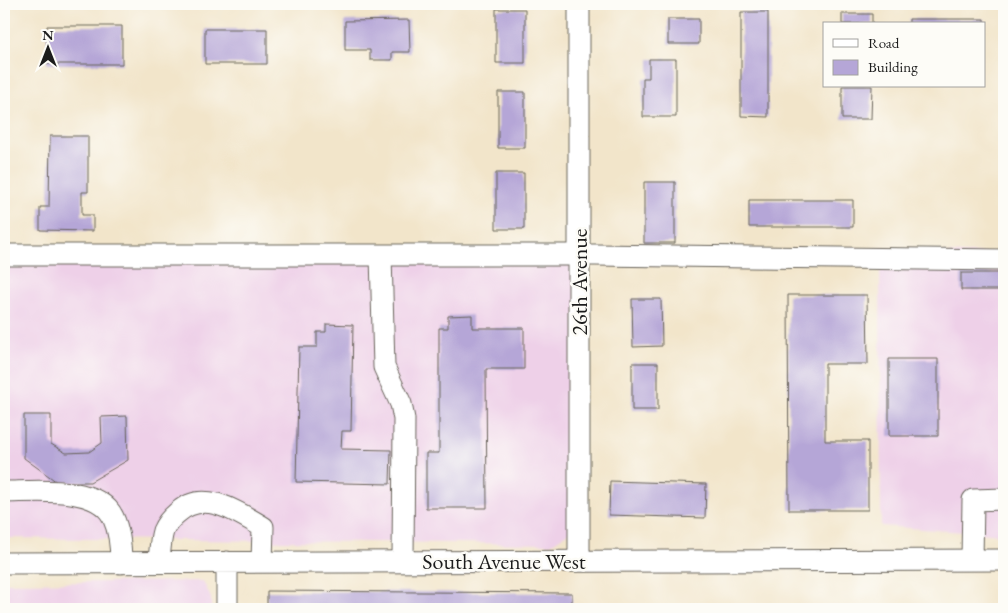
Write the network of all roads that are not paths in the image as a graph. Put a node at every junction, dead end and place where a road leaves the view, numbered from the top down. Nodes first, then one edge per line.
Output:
1 (579, 4) edge
2 (4, 255) edge
3 (381, 255) junction
4 (579, 255) junction
5 (1004, 260) edge
6 (4, 492) edge
7 (1004, 499) edge
8 (579, 560) junction
9 (972, 560) junction
10 (1004, 560) edge
11 (403, 561) junction
12 (158, 562) junction
13 (227, 562) junction
14 (262, 562) junction
15 (4, 563) edge
16 (122, 563) junction
17 (227, 609) edge

1 - 4 street, 26th Avenue
2 - 3 street
3 - 4 street
3 - 11 street
4 - 5 street
4 - 8 street, 26th Avenue
6 - 16 street
7 - 9 street
8 - 9 street, South Avenue West
8 - 11 street, South Avenue West
9 - 10 street, South Avenue West
11 - 14 street, South Avenue West
12 - 13 street, South Avenue West
12 - 14 street
12 - 16 street, South Avenue West
13 - 14 street, South Avenue West
13 - 17 street
15 - 16 street, South Avenue West

